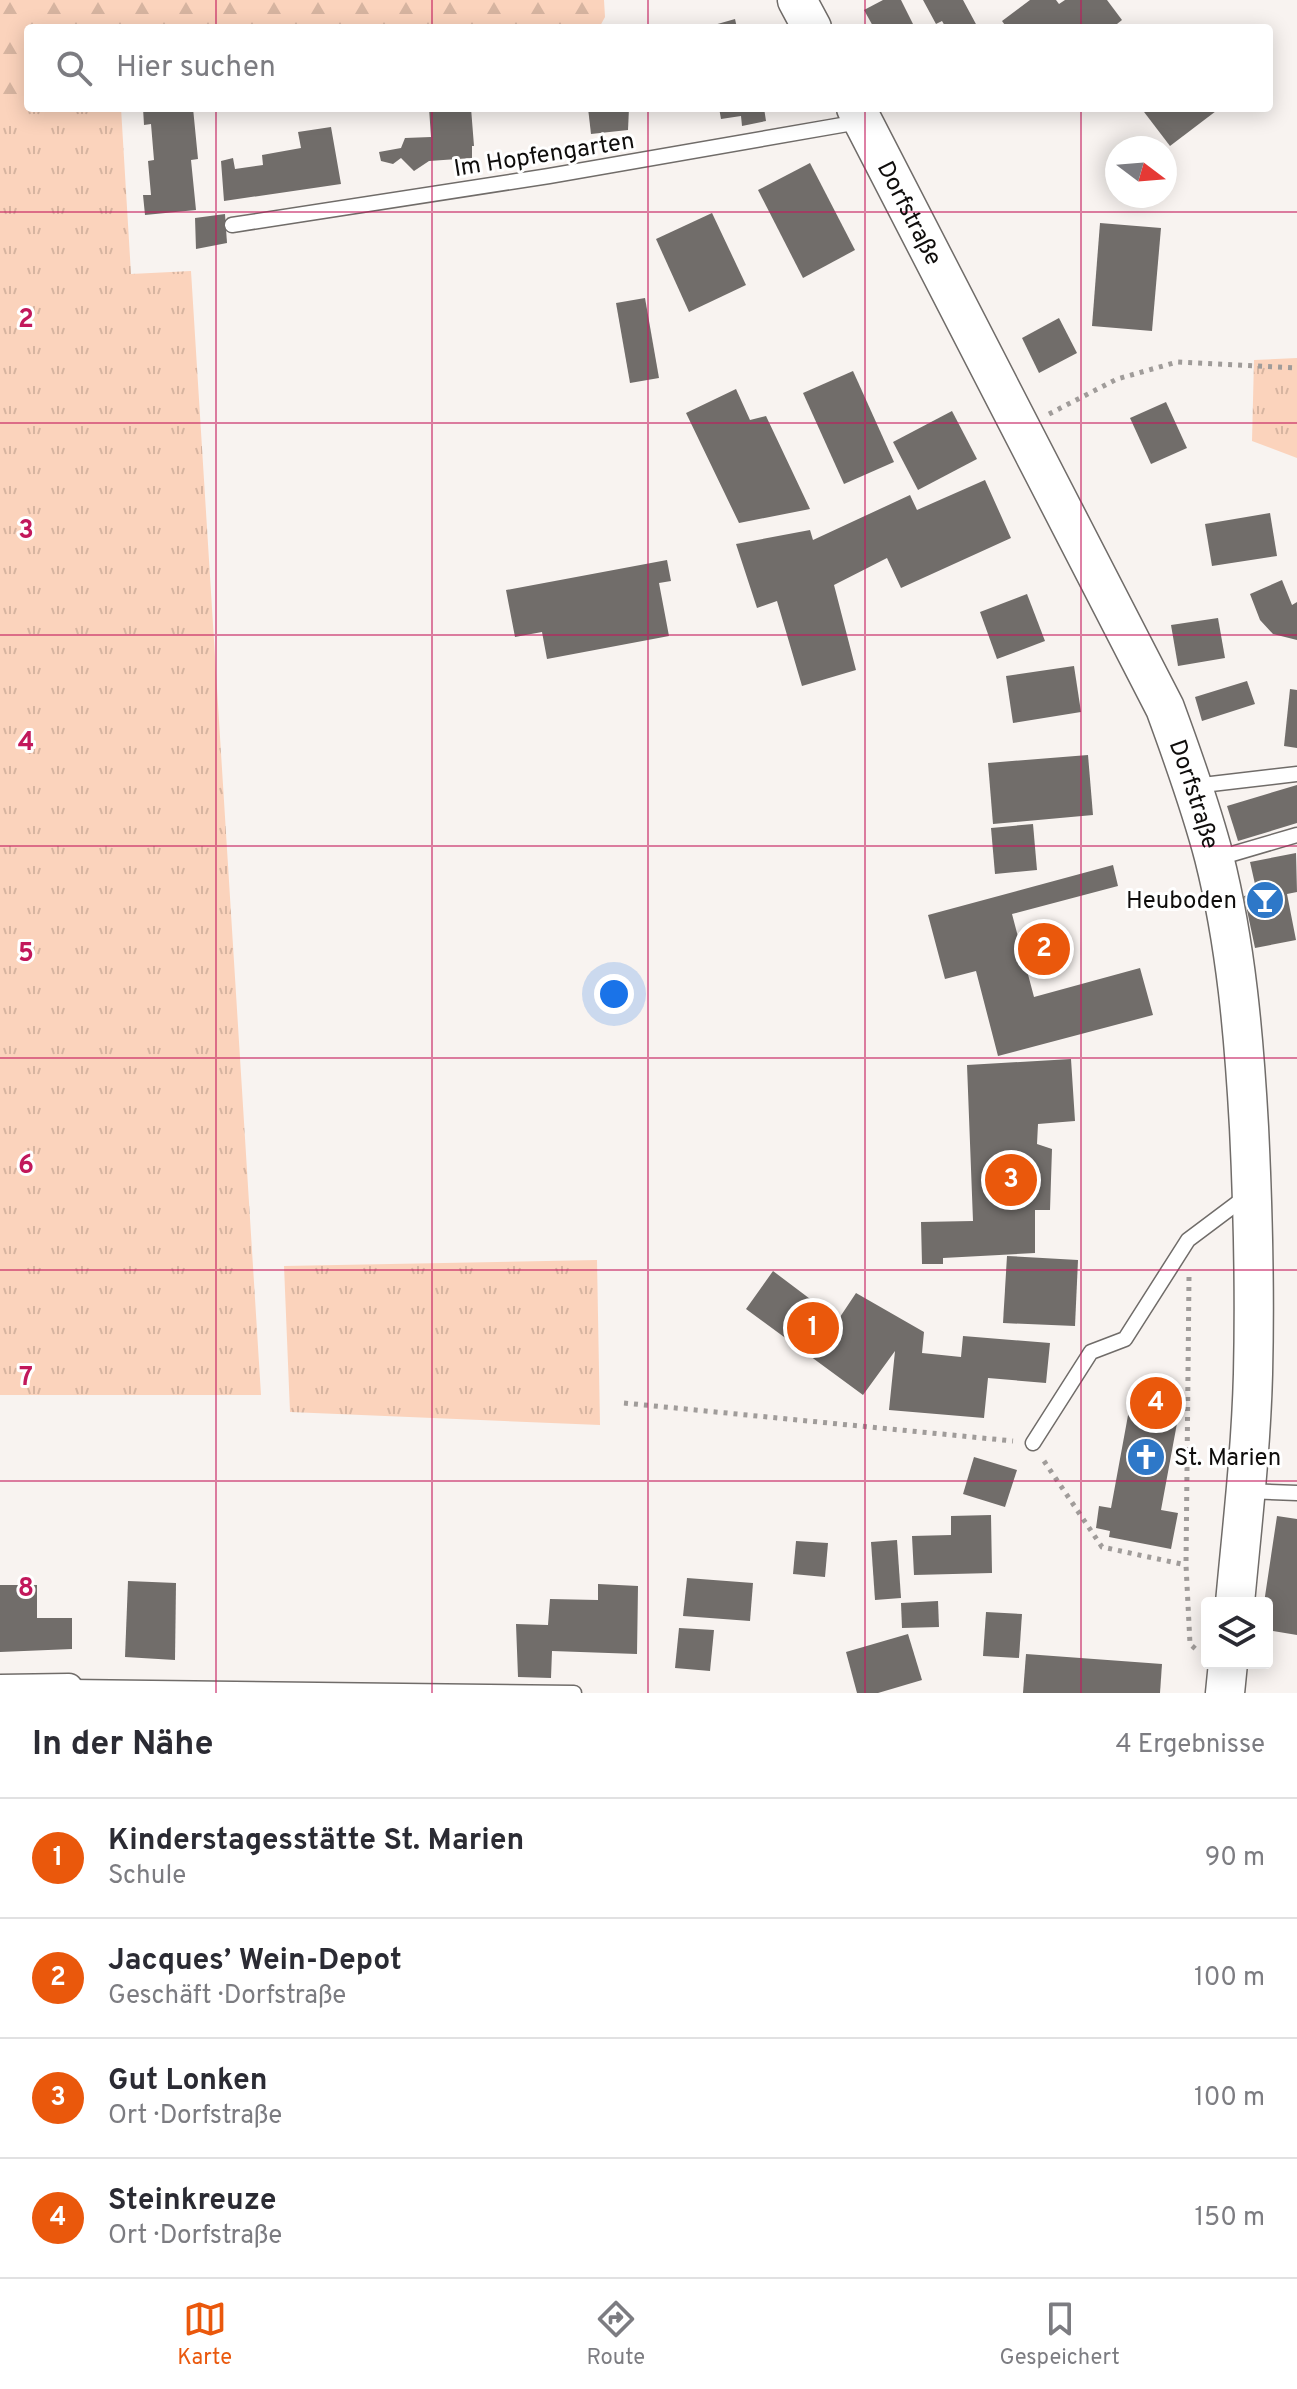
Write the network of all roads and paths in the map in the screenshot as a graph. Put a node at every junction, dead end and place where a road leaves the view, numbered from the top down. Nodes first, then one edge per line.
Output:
1 (797, 0) edge
2 (810, 24) edge
3 (860, 115) edge
4 (232, 225) dead end
5 (1297, 368) edge
6 (1022, 428) junction
7 (1297, 774) edge
8 (1193, 786) junction
9 (1297, 835) edge
10 (1215, 859) junction
11 (1252, 1193) junction
12 (1188, 1240) junction
13 (624, 1403) dead end
14 (1033, 1443) joint
15 (1053, 1476) dead end
16 (1246, 1491) junction
17 (1297, 1493) edge
18 (1186, 1565) junction
19 (1236, 1597) edge
20 (1201, 1654) edge
21 (1227, 1669) edge
22 (69, 1687) joint
23 (0, 1688) edge
24 (574, 1693) edge
25 (1225, 1693) edge

1 - 2 main road
3 - 4 lane, Im Hopfengarten
3 - 6 main road, Dorfstraße
5 - 6 path
6 - 8 main road, Dorfstraße
7 - 8 lane
8 - 10 main road, Dorfstraße
9 - 10 lane
10 - 11 main road, Dorfstraße
11 - 12 lane
11 - 16 main road, Dorfstraße
12 - 14 lane
12 - 18 path
13 - 14 path
15 - 18 path
16 - 17 lane
16 - 19 main road, Dorfstraße
18 - 20 path
21 - 25 main road
22 - 23 street
22 - 24 lane

